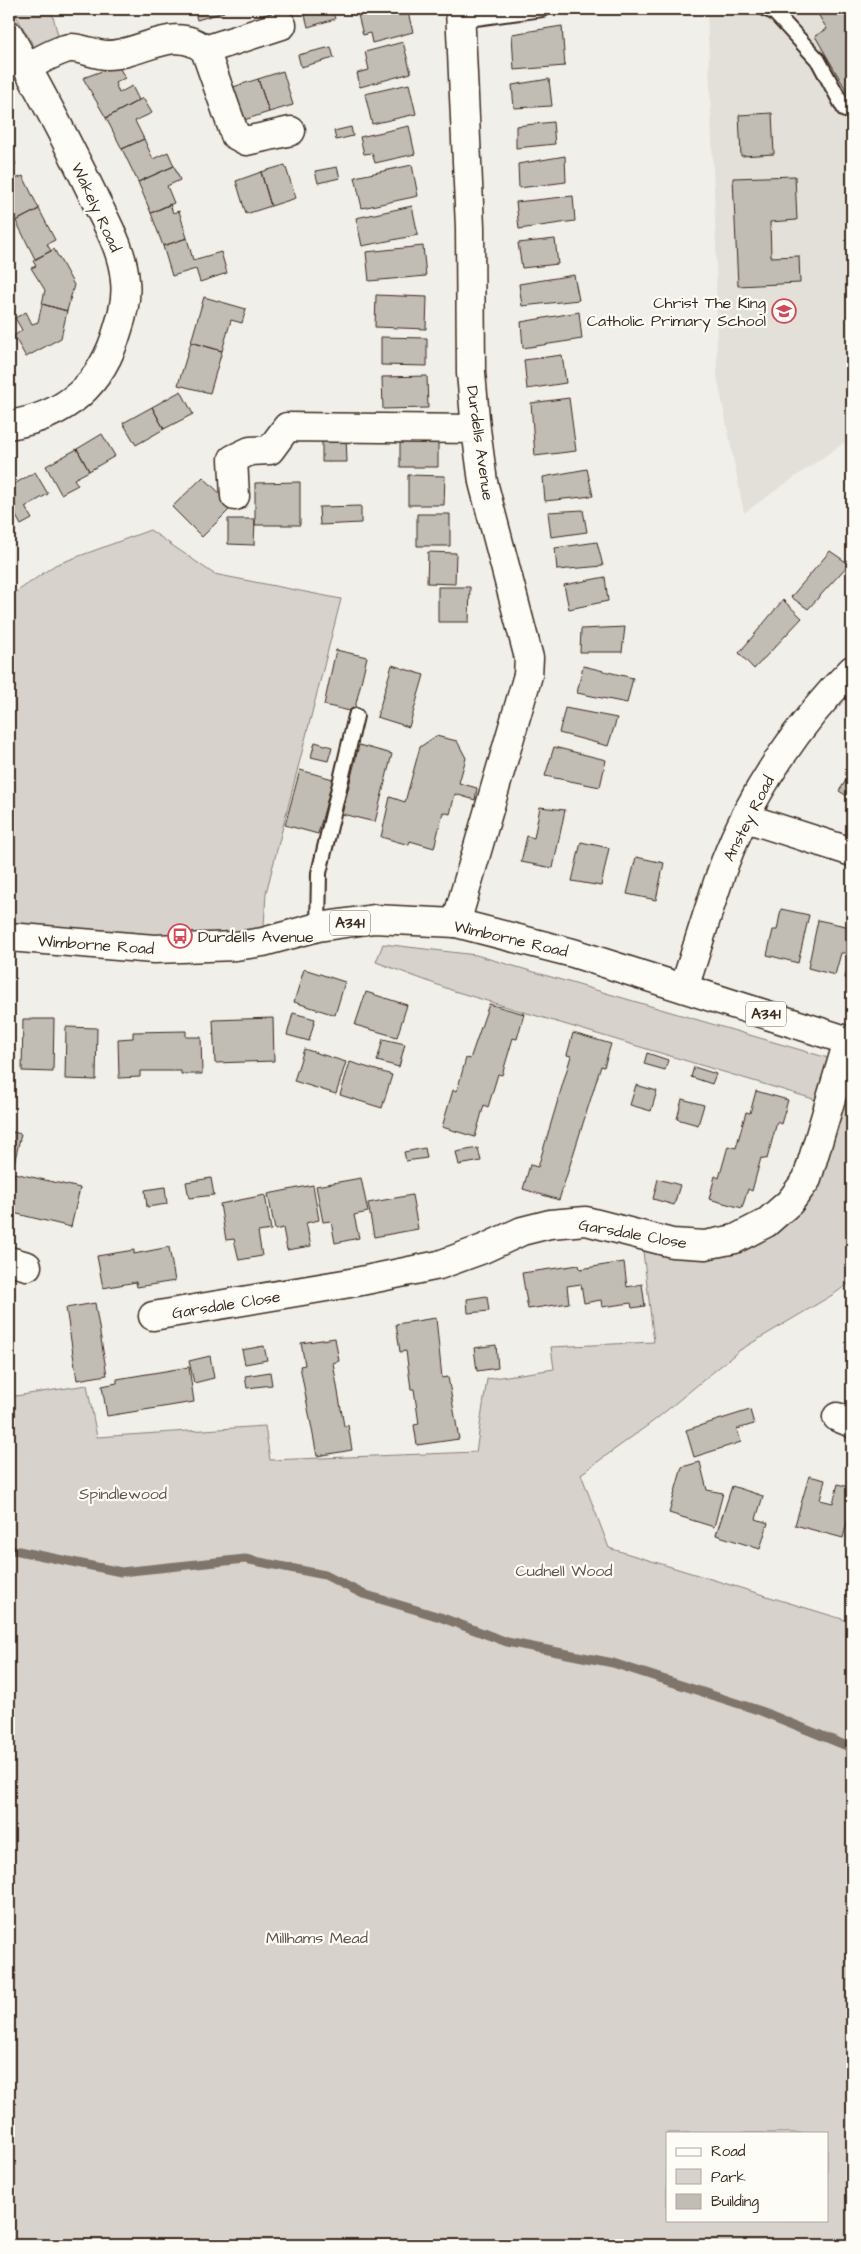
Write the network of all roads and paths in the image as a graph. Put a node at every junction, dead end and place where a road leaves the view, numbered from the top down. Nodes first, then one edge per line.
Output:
1 (542, 9) edge
2 (766, 9) edge
3 (460, 14) edge
4 (282, 25) dead end
5 (9, 35) edge
6 (205, 50) junction
7 (27, 67) junction
8 (844, 110) dead end
9 (291, 131) dead end
10 (9, 424) edge
11 (476, 429) junction
12 (234, 496) dead end
13 (852, 670) edge
14 (356, 716) dead end
15 (746, 818) junction
16 (852, 852) edge
17 (456, 923) junction
18 (318, 927) junction
19 (9, 937) edge
20 (684, 988) junction
21 (850, 1041) edge
22 (153, 1316) dead end

1 - 3 lane
2 - 8 lane
3 - 11 street, Durdells Avenue
4 - 6 street
5 - 7 street, Wakely Road
6 - 7 street
6 - 9 street
7 - 10 street, Wakely Road
11 - 12 street
11 - 17 street, Durdells Avenue
13 - 15 street, Anstey Road
14 - 18 lane
15 - 16 street
15 - 20 street, Anstey Road
17 - 18 street, Wimborne Road / A341
17 - 20 street, Wimborne Road / A341
18 - 19 street, Wimborne Road / A341
20 - 21 street, Wimborne Road / A341
21 - 22 street, Garsdale Close

